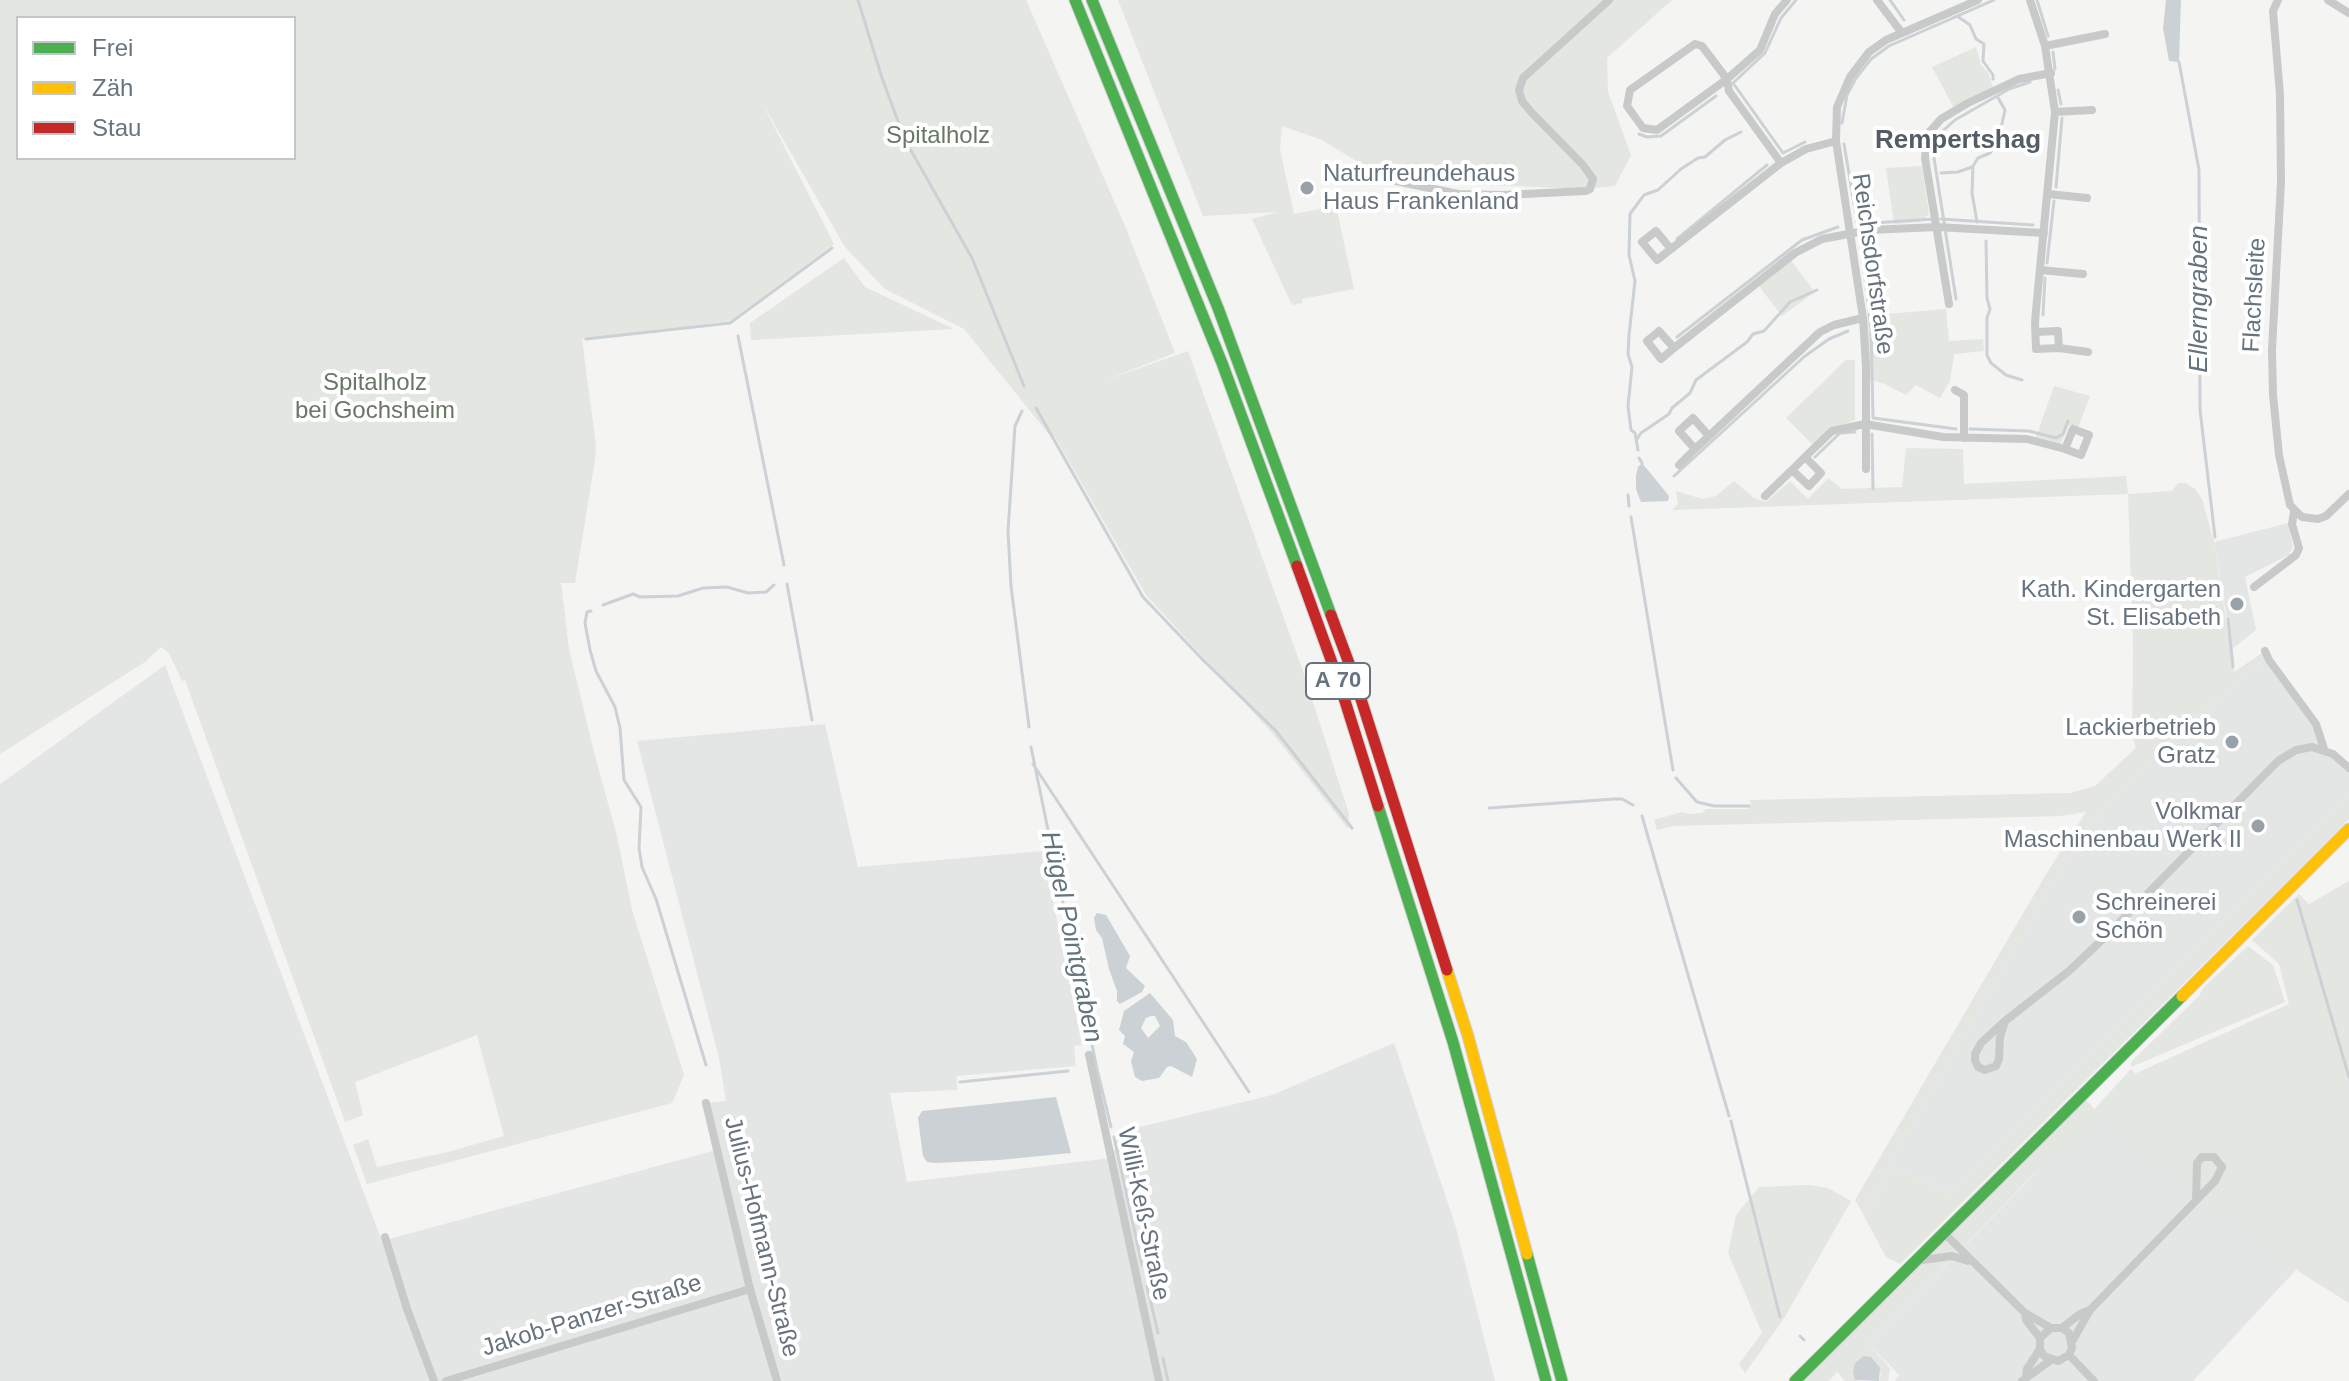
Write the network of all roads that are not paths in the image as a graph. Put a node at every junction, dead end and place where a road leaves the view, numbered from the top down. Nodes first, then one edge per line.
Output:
1 (1075, 0) edge
2 (1092, 0) edge
3 (1609, 0) edge
4 (1787, 0) edge
5 (1877, 0) edge
6 (1978, 0) edge
7 (2030, 0) edge
8 (2269, 0) edge
9 (2278, 0) edge
10 (2328, 0) edge
11 (2273, 11) junction
12 (2349, 13) edge
13 (1902, 33) junction
14 (2105, 34) dead end
15 (2045, 46) junction
16 (2051, 73) junction
17 (1727, 79) junction
18 (2092, 110) dead end
19 (2055, 112) junction
20 (1836, 141) junction
21 (1781, 163) junction
22 (1356, 171) dead end
23 (2048, 194) junction
24 (2087, 198) dead end
25 (1937, 227) junction
26 (2044, 233) junction
27 (1850, 234) junction
28 (1671, 249) dead end
29 (2040, 270) junction
30 (2083, 274) dead end
31 (1949, 304) dead end
32 (1863, 318) junction
33 (2036, 332) junction
34 (1674, 348) dead end
35 (2059, 348) junction
36 (2088, 352) dead end
37 (1955, 390) dead end
38 (1865, 424) junction
39 (1709, 436) junction
40 (1964, 438) junction
41 (1695, 449) junction
42 (2065, 449) dead end
43 (1805, 457) junction
44 (1679, 465) dead end
45 (1866, 469) dead end
46 (1792, 470) junction
47 (2349, 494) edge
48 (1765, 496) dead end
49 (2294, 512) junction
50 (2254, 587) dead end
51 (2265, 651) dead end
52 (2324, 749) junction
53 (2349, 768) edge
54 (2349, 829) edge
55 (2005, 1021) junction
56 (1089, 1055) dead end
57 (706, 1103) dead end
58 (2196, 1200) junction
59 (1943, 1232) junction
60 (385, 1237) dead end
61 (1914, 1261) junction
62 (1971, 1262) junction
63 (750, 1289) junction
64 (2090, 1310) junction
65 (2025, 1313) junction
66 (2051, 1328) junction
67 (2062, 1328) junction
68 (2040, 1338) junction
69 (2073, 1340) junction
70 (2040, 1349) junction
71 (2069, 1355) junction
72 (2051, 1360) junction
73 (2024, 1379) edge
74 (434, 1381) edge
75 (446, 1381) edge
76 (777, 1381) edge
77 (1159, 1381) edge
78 (1546, 1381) edge
79 (1562, 1381) edge
80 (1795, 1381) edge
81 (2094, 1381) edge

1 - 78 main road, A 70
2 - 79 main road, A 70
3 - 22 street
4 - 17 street
5 - 13 street
6 - 13 street, Reichsdorfstraße
7 - 15 street
8 - 11 street, Flachsleite
9 - 11 street, Flachsleite
10 - 12 street
11 - 49 street, Flachsleite
13 - 20 street, Reichsdorfstraße
14 - 15 street
15 - 16 street
16 - 19 street
16 - 25 street
17 - 17 street
17 - 21 street
18 - 19 street
19 - 23 street
20 - 21 street
20 - 27 street, Reichsdorfstraße
21 - 28 street
23 - 24 street
23 - 26 street
25 - 26 street
25 - 27 street
25 - 31 street
26 - 29 street
27 - 32 street, Reichsdorfstraße
27 - 34 street
29 - 30 street
29 - 33 street
32 - 38 street, Reichsdorfstraße
32 - 39 street
33 - 35 street
33 - 35 street
35 - 36 street
37 - 40 street
38 - 40 street
38 - 43 street
38 - 45 street, Reichsdorfstraße
39 - 41 street
39 - 41 street
40 - 42 street
41 - 44 street
43 - 46 street
43 - 46 street
46 - 48 street
47 - 49 street
49 - 50 street, Flachsleite
51 - 52 street
52 - 53 street
52 - 55 street
54 - 59 main road
55 - 55 street
56 - 77 street, Willi-Keß-Straße
57 - 63 street, Julius-Hofmann-Straße
58 - 58 street
58 - 64 street
59 - 61 main road
59 - 62 street
60 - 74 street
61 - 62 street
61 - 80 main road
62 - 65 street
63 - 75 street, Jakob-Panzer-Straße
63 - 76 street, Julius-Hofmann-Straße
64 - 67 street
64 - 69 street
65 - 66 street
65 - 68 street
66 - 67 street
66 - 68 street
67 - 69 street
68 - 70 street
69 - 71 street
70 - 72 street
70 - 73 street
71 - 72 street
71 - 81 street
72 - 73 street

